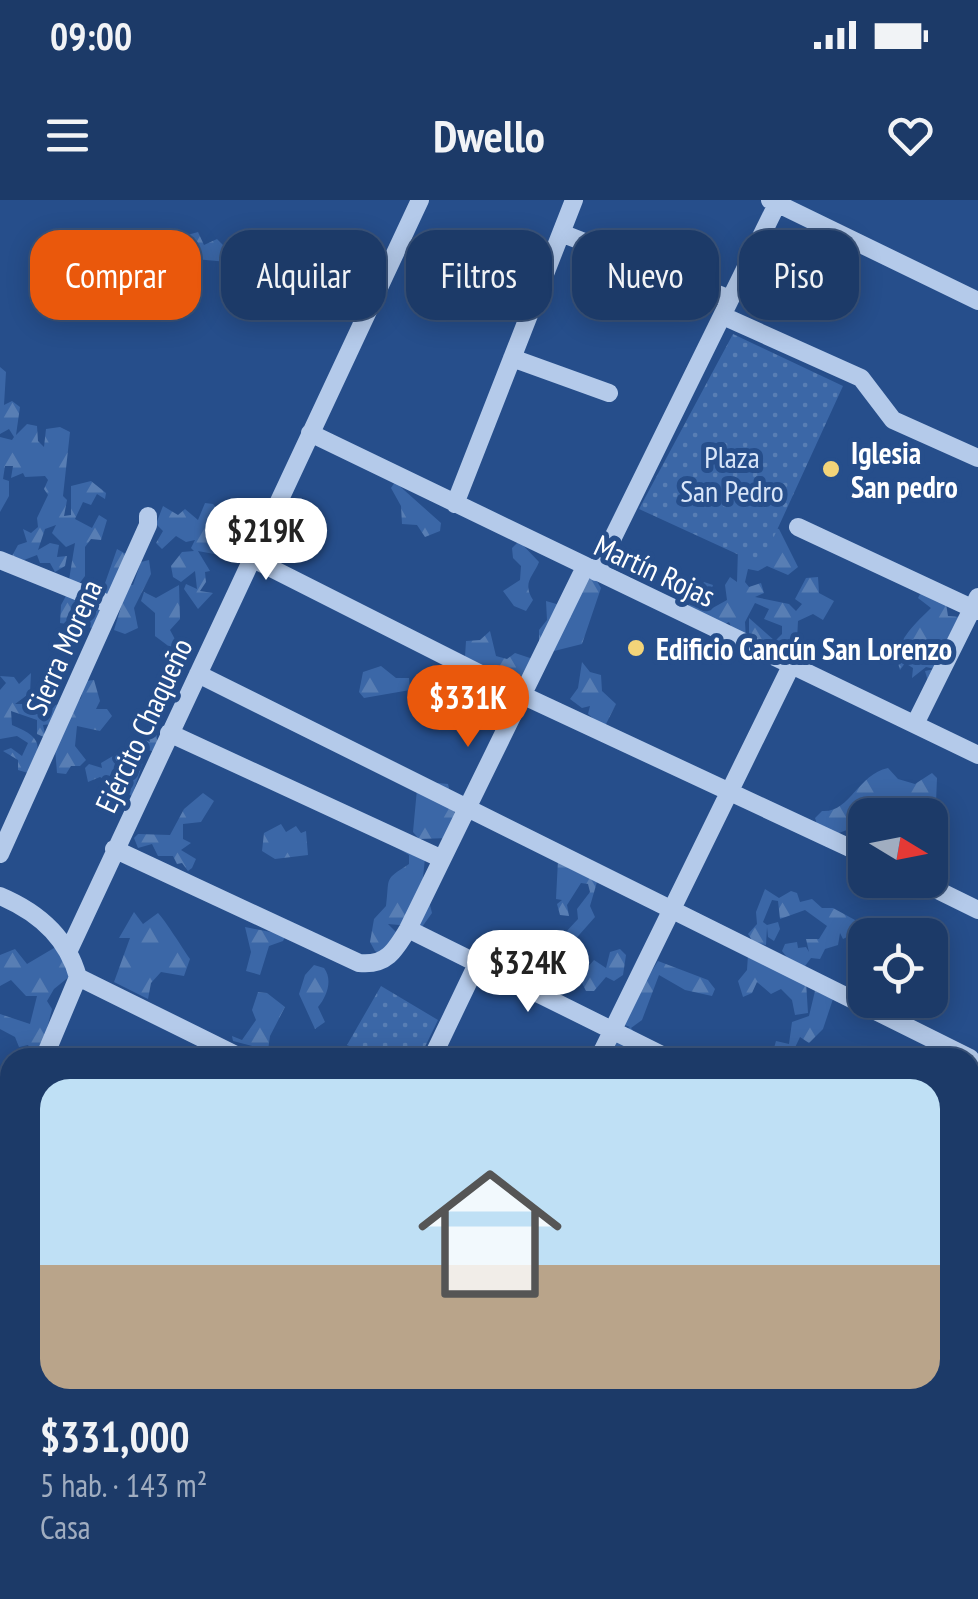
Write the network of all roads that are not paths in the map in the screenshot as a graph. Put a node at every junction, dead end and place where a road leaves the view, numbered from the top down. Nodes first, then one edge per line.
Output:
1 (420, 200) edge
2 (574, 200) edge
3 (775, 201) edge
4 (561, 234) junction
5 (978, 301) edge
6 (727, 308) junction
7 (512, 358) junction
8 (608, 393) dead end
9 (310, 433) junction
10 (978, 458) edge
11 (454, 504) junction
12 (148, 516) dead end
13 (798, 527) dead end
14 (251, 558) junction
15 (0, 560) edge
16 (590, 570) junction
17 (111, 605) junction
18 (976, 605) edge
19 (792, 664) junction
20 (198, 674) junction
21 (522, 695) junction
22 (915, 724) junction
23 (169, 733) junction
24 (978, 755) edge
25 (729, 788) junction
26 (464, 809) junction
27 (848, 847) edge
28 (114, 849) junction
29 (0, 854) edge
30 (440, 858) junction
31 (948, 895) edge
32 (0, 896) edge
33 (670, 910) junction
34 (978, 910) edge
35 (408, 930) junction
36 (70, 948) junction
37 (478, 964) junction
38 (78, 977) junction
39 (612, 1031) junction
40 (48, 1048) edge
41 (222, 1048) edge
42 (437, 1048) edge
43 (604, 1048) edge
44 (647, 1048) edge
45 (951, 1048) edge

1 - 9 street, Ejército Chaqueño
2 - 4 street
3 - 5 street
3 - 6 street
4 - 6 street
4 - 7 street
6 - 10 street
6 - 16 street
7 - 8 street
7 - 11 street
9 - 11 street, Martín Rojas
9 - 14 street, Ejército Chaqueño
11 - 16 street, Martín Rojas
12 - 17 street, Sierra Morena
13 - 18 street
14 - 20 street, Ejército Chaqueño
14 - 21 street
15 - 17 street
16 - 19 street, Martín Rojas
16 - 21 street
17 - 29 street, Sierra Morena
18 - 22 street
19 - 22 street, Martín Rojas
19 - 25 street
20 - 23 street, Ejército Chaqueño
20 - 26 street
21 - 25 street
21 - 26 street
22 - 24 street, Martín Rojas
23 - 28 street, Ejército Chaqueño
23 - 30 street
25 - 27 street
25 - 33 street
26 - 30 street
26 - 33 street
28 - 35 street
28 - 36 street, Ejército Chaqueño
30 - 35 street
31 - 34 street
32 - 36 street
33 - 39 street
33 - 45 street
35 - 37 street
36 - 38 street
37 - 39 street
37 - 42 street
38 - 40 street
38 - 41 street
39 - 43 street
39 - 44 street

